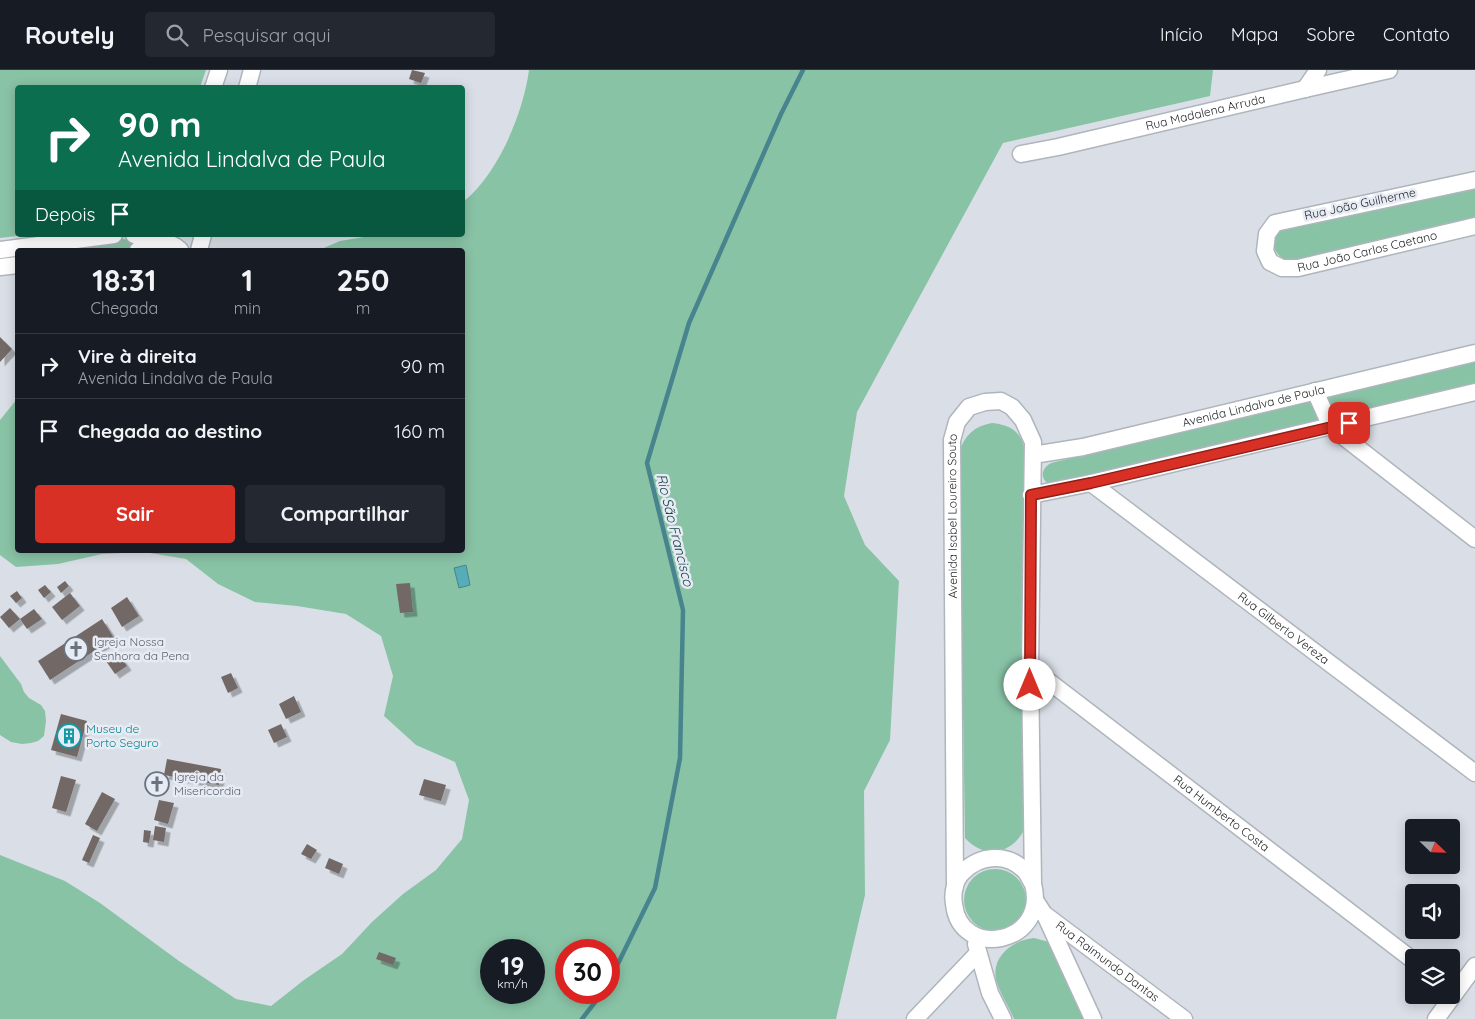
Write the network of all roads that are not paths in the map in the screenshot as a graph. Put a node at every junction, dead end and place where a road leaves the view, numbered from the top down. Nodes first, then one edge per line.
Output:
1 (219, 70) edge
2 (252, 70) edge
3 (1318, 70) edge
4 (1389, 70) edge
5 (214, 85) edge
6 (248, 85) edge
7 (1305, 89) junction
8 (1021, 154) dead end
9 (1475, 180) edge
10 (1475, 226) edge
11 (99, 237) edge
12 (153, 242) edge
13 (15, 248) edge
14 (15, 248) edge
15 (177, 248) edge
16 (0, 250) edge
17 (1265, 251) joint
18 (15, 265) edge
19 (0, 267) edge
20 (1475, 353) edge
21 (1315, 391) junction
22 (1475, 392) edge
23 (1331, 427) junction
24 (1033, 455) junction
25 (1091, 483) junction
26 (1031, 495) junction
27 (1475, 539) edge
28 (1030, 666) junction
29 (1475, 773) edge
30 (1032, 884) junction
31 (955, 887) junction
32 (1040, 907) junction
33 (974, 935) junction
34 (978, 953) junction
35 (1405, 953) edge
36 (1475, 966) edge
37 (1460, 983) edge
38 (1445, 1004) edge
39 (915, 1019) edge
40 (1003, 1019) edge
41 (1093, 1019) edge
42 (1184, 1019) edge
43 (1436, 1019) edge

1 - 5 street
2 - 6 street
3 - 7 street
4 - 7 street, Rua Madalena Arruda
7 - 8 street, Rua Madalena Arruda
9 - 17 street, Rua João Guilherme
10 - 17 street, Rua João Carlos Caetano
11 - 13 street
12 - 15 street
14 - 16 street
18 - 19 street
20 - 21 street, Avenida Lindalva de Paula
21 - 23 street
21 - 24 street, Avenida Lindalva de Paula
22 - 23 street
23 - 25 street
23 - 27 street
24 - 26 street, Avenida Isabel Loureiro Souto
24 - 31 street, Avenida Isabel Loureiro Souto
25 - 26 street
25 - 29 street, Rua Gilberto Vereza
26 - 28 street, Avenida Isabel Loureiro Souto
28 - 30 street, Avenida Isabel Loureiro Souto
28 - 35 street, Rua Humberto Costa
30 - 31 street, Avenida Isabel Loureiro Souto
30 - 32 street, Avenida Isabel Loureiro Souto
31 - 33 street, Avenida Isabel Loureiro Souto
32 - 33 street
32 - 41 street, Avenida Isabel Loureiro Souto
32 - 42 street, Rua Raimundo Dantas
33 - 34 street
34 - 39 street
34 - 40 street
36 - 37 street
38 - 43 street

